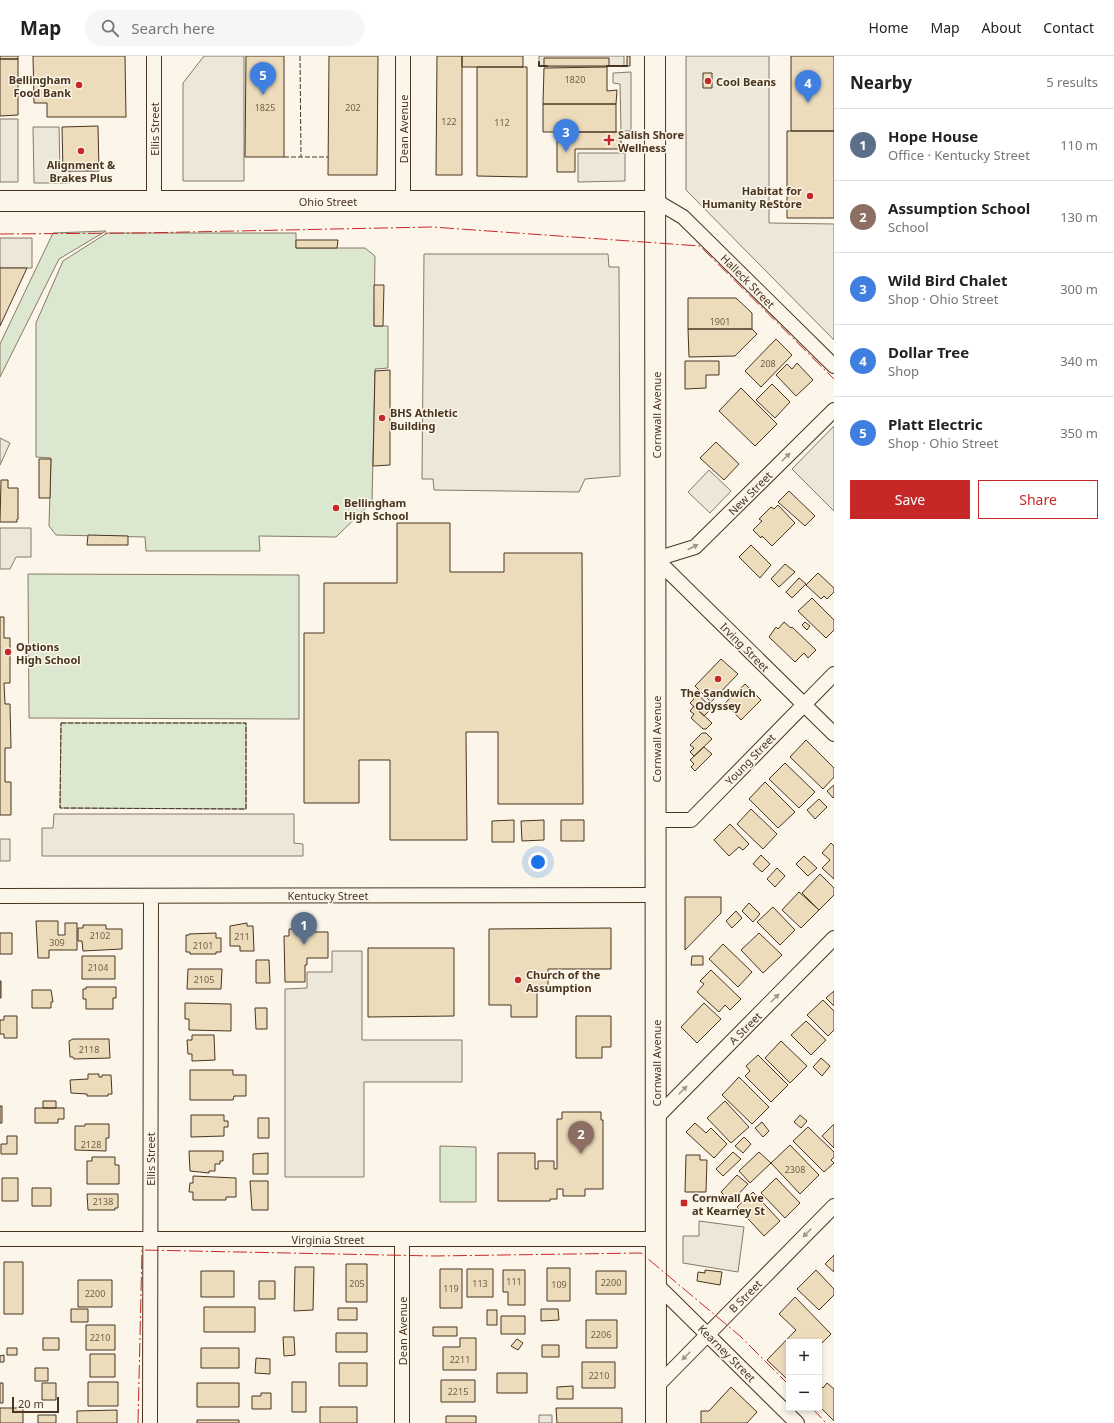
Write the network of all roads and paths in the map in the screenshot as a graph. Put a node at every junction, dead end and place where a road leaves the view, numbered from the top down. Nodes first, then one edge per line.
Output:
1 (154, 56) edge
2 (403, 56) edge
3 (655, 56) edge
4 (0, 201) edge
5 (154, 201) junction
6 (402, 201) junction
7 (656, 201) junction
8 (834, 366) edge
9 (834, 410) edge
10 (656, 559) junction
11 (834, 674) edge
12 (804, 704) junction
13 (834, 734) edge
14 (656, 820) junction
15 (656, 894) junction
16 (0, 896) edge
17 (150, 896) junction
18 (834, 938) edge
19 (656, 1118) junction
20 (834, 1206) edge
21 (0, 1239) edge
22 (150, 1239) junction
23 (402, 1239) junction
24 (656, 1239) junction
25 (656, 1284) junction
26 (707, 1334) junction
27 (656, 1387) junction
28 (150, 1423) edge
29 (402, 1423) edge
30 (656, 1423) edge
31 (797, 1423) edge

1 - 5 street, Ellis Street
2 - 6 street, Dean Avenue
3 - 7 street, Cornwall Avenue
4 - 5 street, Ohio Street
5 - 6 street, Ohio Street
6 - 7 street, Ohio Street
7 - 8 street, Halleck Street
7 - 10 street, Cornwall Avenue
10 -> 9 street, New Street
10 - 12 street, Irving Street
10 - 14 street, Cornwall Avenue
11 - 12 street, Young Street
12 - 13 street, Irving Street
12 - 14 street, Young Street
14 - 15 street, Cornwall Avenue
15 - 17 street, Kentucky Street
15 - 19 street, Cornwall Avenue
16 - 17 street, Kentucky Street
17 - 22 street, Ellis Street
19 -> 18 street, A Street
19 - 24 street, Cornwall Avenue
20 -> 26 street, B Street
21 - 22 street, Virginia Street
22 - 23 street, Virginia Street
22 - 28 street, Ellis Street
23 - 24 street, Virginia Street
23 - 29 street, Dean Avenue
24 - 25 street, Cornwall Avenue
25 - 26 street, Kearney Street
25 - 27 street, Cornwall Avenue
26 -> 27 street, B Street
26 - 31 street, Kearney Street
27 - 30 street, Cornwall Avenue

